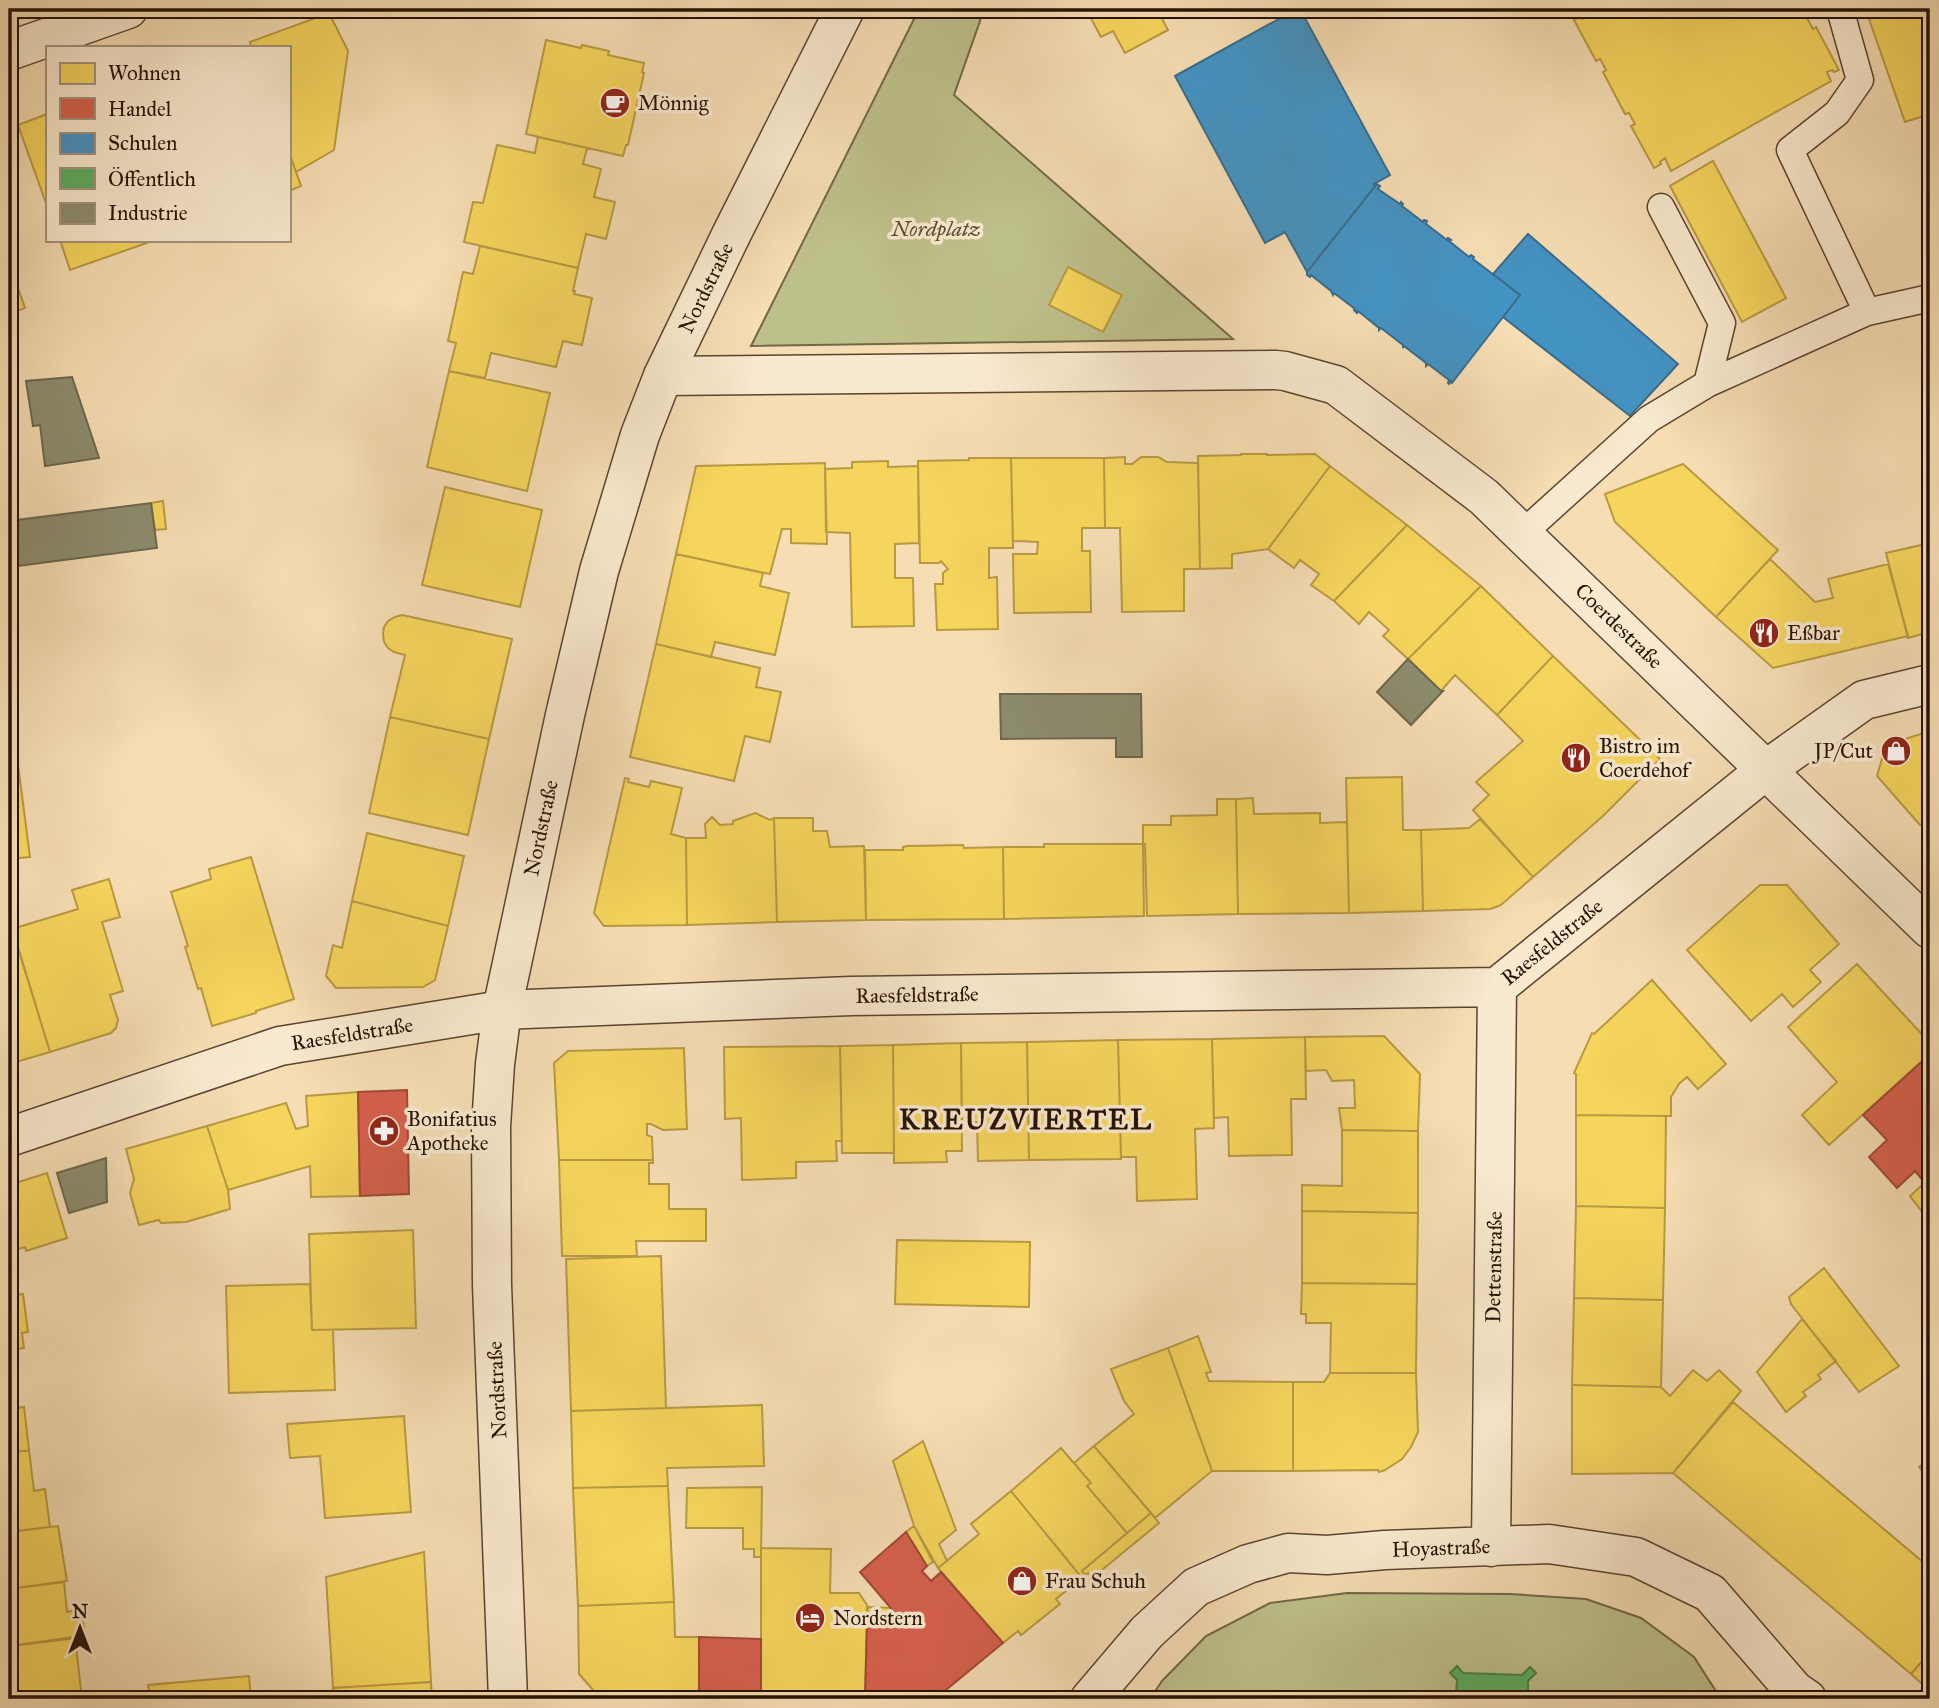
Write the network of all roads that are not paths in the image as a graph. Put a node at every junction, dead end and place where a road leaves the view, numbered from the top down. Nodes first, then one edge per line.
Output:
1 (128, 9) edge
2 (843, 9) edge
3 (1840, 9) edge
4 (9, 51) edge
5 (1661, 207) dead end
6 (1930, 298) edge
7 (1867, 312) junction
8 (663, 376) junction
9 (1707, 384) junction
10 (1523, 533) junction
11 (1930, 684) edge
12 (1767, 769) junction
13 (1930, 929) edge
14 (1497, 987) junction
15 (502, 1010) junction
16 (9, 1138) edge
17 (1491, 1547) junction
18 (1799, 1696) edge
19 (508, 1699) edge
20 (1090, 1699) edge

1 - 4 street
2 - 8 street, Nordstraße
3 - 7 lane
5 - 9 lane
6 - 7 lane
7 - 9 lane
8 - 10 street, Coerdestraße
8 - 15 street, Nordstraße
9 - 10 lane
10 - 12 street, Coerdestraße
11 - 12 street, Raesfeldstraße
12 - 13 street, Coerdestraße
12 - 14 street, Raesfeldstraße
14 - 15 street, Raesfeldstraße
14 - 17 street, Dettenstraße
15 - 16 street, Raesfeldstraße
15 - 19 street, Nordstraße
17 - 18 street, Hoyastraße
17 - 20 street, Hoyastraße

